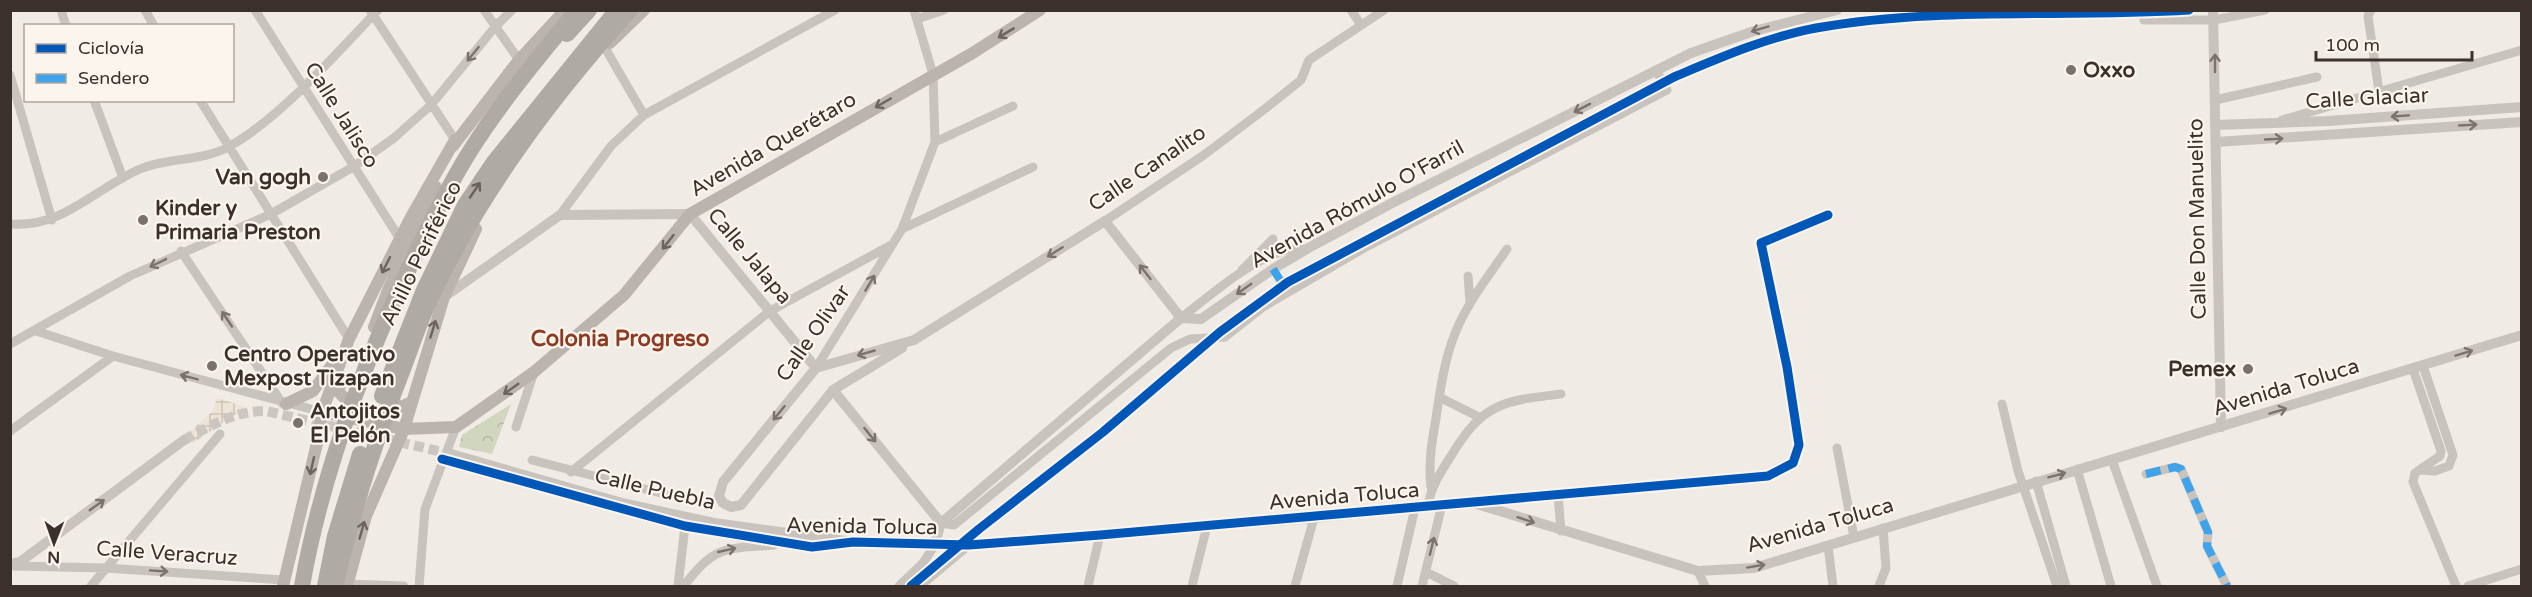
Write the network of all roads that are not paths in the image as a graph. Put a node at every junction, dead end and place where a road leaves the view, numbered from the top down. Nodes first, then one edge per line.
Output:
1 (145, 10) edge
2 (255, 10) edge
3 (483, 10) edge
4 (512, 10) edge
5 (565, 10) edge
6 (577, 10) edge
7 (589, 10) edge
8 (617, 10) edge
9 (630, 10) edge
10 (644, 10) edge
11 (835, 10) edge
12 (944, 10) edge
13 (1040, 10) edge
14 (1351, 10) edge
15 (1384, 10) edge
16 (1837, 10) edge
17 (2265, 10) edge
18 (2371, 10) edge
19 (374, 12) edge
20 (915, 15) edge
21 (2214, 15) edge
22 (2145, 20) dead end
23 (153, 24) edge
24 (1361, 25) junction
25 (495, 27) junction
26 (605, 48) junction
27 (2522, 50) edge
28 (519, 60) junction
29 (1656, 70) junction
30 (933, 74) junction
31 (10, 75) edge
32 (2317, 77) dead end
33 (303, 87) junction
34 (2379, 91) junction
35 (2215, 100) junction
36 (95, 102) edge
37 (201, 102) edge
38 (431, 105) junction
39 (1013, 106) dead end
40 (2522, 107) edge
41 (644, 115) junction
42 (2279, 121) junction
43 (2522, 122) edge
44 (2215, 125) junction
45 (455, 141) junction
46 (935, 142) junction
47 (2216, 142) junction
48 (229, 148) junction
49 (353, 166) junction
50 (1033, 167) dead end
51 (123, 178) junction
52 (271, 214) junction
53 (690, 214) junction
54 (560, 215) junction
55 (1828, 215) dead end
56 (52, 220) junction
57 (1105, 221) junction
58 (10, 224) edge
59 (902, 228) junction
60 (400, 239) junction
61 (1273, 239) dead end
62 (893, 244) junction
63 (1306, 249) junction
64 (1507, 249) dead end
65 (181, 251) junction
66 (1468, 276) dead end
67 (1232, 280) junction
68 (444, 297) junction
69 (1470, 303) junction
70 (770, 311) junction
71 (1181, 318) junction
72 (359, 319) junction
73 (36, 331) junction
74 (2522, 335) edge
75 (349, 339) junction
76 (914, 340) junction
77 (10, 344) edge
78 (113, 356) junction
79 (816, 368) junction
80 (2418, 368) junction
81 (534, 372) junction
82 (833, 390) junction
83 (356, 393) junction
84 (1561, 394) dead end
85 (1439, 397) junction
86 (412, 402) junction
87 (284, 403) junction
88 (2002, 404) dead end
89 (322, 412) junction
90 (1479, 417) junction
91 (2437, 424) junction
92 (456, 426) junction
93 (516, 427) dead end
94 (2221, 427) junction
95 (404, 429) junction
96 (10, 431) edge
97 (220, 434) dead end
98 (184, 440) tunnel mouth
99 (1837, 447) dead end
100 (335, 448) junction
101 (447, 457) junction
102 (532, 460) dead end
103 (2112, 460) junction
104 (2077, 469) junction
105 (2420, 470) junction
106 (571, 472) junction
107 (2146, 474) dead end
108 (2036, 481) junction
109 (2024, 484) junction
110 (1431, 487) junction
111 (1558, 495) junction
112 (684, 499) dead end
113 (1470, 502) junction
114 (1442, 505) junction
115 (1428, 506) junction
116 (1415, 508) junction
117 (1314, 518) junction
118 (941, 523) junction
119 (685, 526) junction
120 (1207, 526) junction
121 (1882, 528) junction
122 (1561, 531) junction
123 (1100, 535) junction
124 (1854, 537) junction
125 (853, 542) junction
126 (786, 544) junction
127 (969, 545) junction
128 (934, 546) junction
129 (1828, 546) junction
130 (12, 566) edge
131 (106, 568) junction
132 (2522, 569) edge
133 (1698, 571) junction
134 (1426, 572) junction
135 (284, 585) edge
136 (91, 586) edge
137 (304, 586) edge
138 (325, 586) edge
139 (343, 586) edge
140 (404, 586) edge
141 (419, 586) edge
142 (678, 586) edge
143 (684, 586) edge
144 (899, 586) edge
145 (920, 586) edge
146 (1088, 586) edge
147 (1192, 586) edge
148 (1295, 586) edge
149 (1397, 586) edge
150 (1422, 586) edge
151 (1454, 586) edge
152 (1705, 586) edge
153 (1833, 586) edge
154 (1879, 586) edge
155 (2057, 586) edge
156 (2066, 586) edge
157 (2111, 586) edge
158 (2157, 586) edge
159 (2227, 586) edge
160 (2456, 586) edge
161 (2468, 586) edge

1 - 23 street
2 - 33 street, Calle Jalisco
3 - 25 street
4 - 25 street
5 - 28 main road
6 - 137 highway, bridge
7 - 83 highway, Anillo Periférico
138 -> 8 highway, Anillo Periférico
9 - 139 highway, bridge
10 - 26 main road
11 - 41 street
12 - 20 street
13 -> 30 main road, Avenida Querétaro
14 - 24 street
15 - 24 street, Calle Canalito
16 -> 29 street, Avenida Rómulo O'Farril
17 - 21 street
18 - 34 street
19 - 33 street
19 - 38 street
20 - 30 street, Calle Olivar
21 - 22 street
35 -> 21 street, Calle Don Manuelito
24 - 57 street, Calle Canalito
25 - 28 street
25 -> 38 street
26 - 41 street
26 - 68 main road
27 - 34 street
28 - 45 main road
29 -> 63 street, Avenida Rómulo O'Farril
29 - 118 street, Avenida Rómulo O'Farril
30 - 46 street, Calle Olivar
30 -> 53 main road, Avenida Querétaro
31 - 56 street
32 - 35 street
33 - 48 street
33 - 49 street, Calle Jalisco
34 - 42 street
35 - 44 street, Calle Don Manuelito
36 - 51 street
37 - 48 street
38 - 45 street
38 - 49 street
39 - 46 street
40 -> 42 street, Calle Glaciar
41 - 54 street
42 - 44 street, Calle Glaciar
47 -> 43 street, Calle Glaciar
44 - 47 street, Calle Don Manuelito
45 - 60 main road
45 - 83 main road
46 - 59 street, Calle Olivar
47 - 94 street, Calle Don Manuelito
48 - 51 street
48 - 52 street
49 - 52 street
49 - 60 street, Calle Jalisco
50 - 59 street
51 - 56 street
52 - 65 street
52 - 75 street
53 - 54 street, Calle Jalapa
53 - 70 street, Calle Jalapa
53 -> 81 main road, Avenida Querétaro
54 - 68 street
55 - 111 street
56 - 58 street
71 -> 57 street
57 -> 76 street, Calle Canalito
59 - 62 street, Calle Olivar
60 -> 72 main road
61 - 67 street
62 - 70 street
79 -> 62 street, Calle Olivar
63 - 67 street
63 -> 71 street, Avenida Rómulo O'Farril
64 - 69 street
65 -> 73 street
87 -> 65 street
66 - 69 street
67 - 71 street
86 -> 68 main road
69 - 85 street
70 - 79 street, Calle Jalapa
70 - 106 street
71 - 118 street
72 - 75 main road
72 - 86 main road
73 - 77 street
73 - 78 street
80 -> 74 street, Avenida Toluca
75 - 87 main road
75 - 89 main road
76 -> 79 street, Calle Canalito
76 - 82 street, Calle Canalito
87 -> 78 street
78 - 96 street
79 -> 82 street, Calle Olivar
80 - 91 street
94 -> 80 street, Avenida Toluca
81 -> 92 main road, Avenida Querétaro
81 - 93 street
82 -> 118 street
83 - 100 highway, Anillo Periférico
84 - 90 street
85 - 90 street
85 - 110 street
86 - 95 main road
87 - 89 street
88 - 109 street
89 - 95 main road
89 -> 135 main road
90 - 110 street
91 - 105 street
91 - 105 street
92 - 95 main road
92 - 101 street
94 - 103 street, Avenida Toluca
139 -> 95 main road
97 - 131 street
130 -> 98 street
99 - 124 street
100 - 135 main road
100 - 137 highway, Anillo Periférico
101 - 119 street, Avenida Toluca
101 - 125 street, Calle Puebla
101 - 141 street
102 - 106 street
103 - 104 street, Avenida Toluca
103 - 158 street
108 -> 104 street, Avenida Toluca
104 - 157 street
105 - 160 street
106 - 112 street
107 - 159 street
108 - 109 street, Avenida Toluca
108 - 156 street
109 - 121 street, Avenida Toluca
109 - 155 street
110 - 115 street
111 - 113 street
111 - 122 street
113 - 114 street, Avenida Toluca
113 -> 122 street, Avenida Toluca
114 - 115 street, Avenida Toluca
134 -> 114 street
115 - 116 street, Avenida Toluca
116 - 117 street, Avenida Toluca
116 - 149 street
117 - 120 street, Avenida Toluca
117 - 148 street
118 - 128 street
119 - 126 street, Avenida Toluca
119 - 142 street
120 - 123 street, Avenida Toluca
120 - 147 street
121 - 124 street, Avenida Toluca
121 - 154 street
122 - 133 street, Avenida Toluca
123 - 127 street, Avenida Toluca
123 - 146 street
124 - 129 street, Avenida Toluca
125 - 126 street, Avenida Toluca
125 - 128 street, Avenida Toluca
143 -> 126 street
127 - 128 street, Avenida Toluca
127 - 145 street
128 - 144 street
133 -> 129 street, Avenida Toluca
129 - 153 street
130 - 131 street, Calle Veracruz
131 -> 135 street, Calle Veracruz
131 - 136 street
132 - 161 street
133 - 152 street
134 - 150 street
134 - 151 street
139 - 140 street

